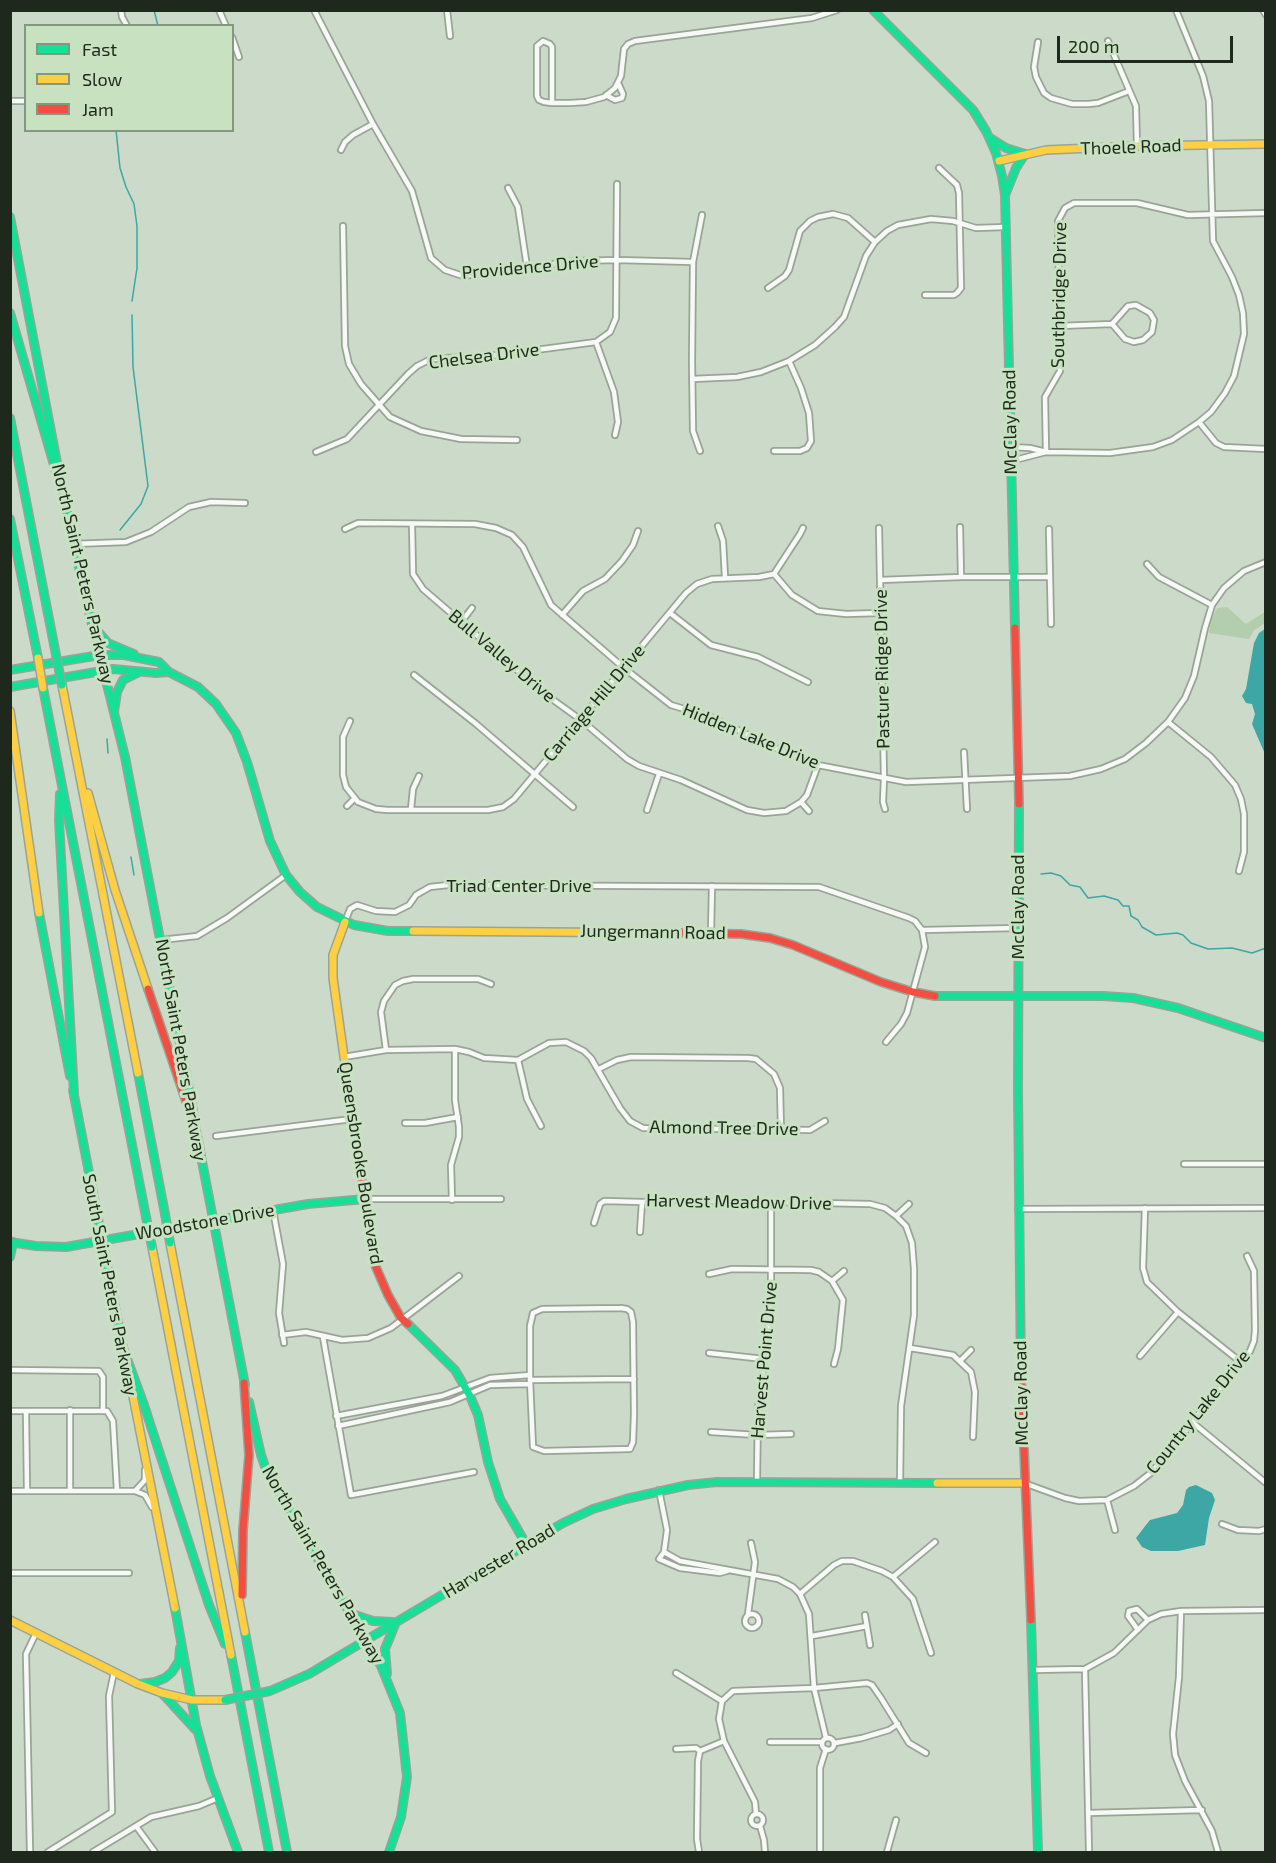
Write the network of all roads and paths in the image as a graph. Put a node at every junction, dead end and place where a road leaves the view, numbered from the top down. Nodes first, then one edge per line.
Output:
1 (122, 10) edge
2 (219, 10) edge
3 (314, 10) edge
4 (447, 10) edge
5 (837, 10) edge
6 (873, 10) edge
7 (1176, 10) edge
8 (1263, 10) edge
9 (1266, 15) edge
10 (126, 24) edge
11 (225, 24) edge
12 (450, 36) dead end
13 (1108, 40) dead end
14 (1038, 42) dead end
15 (234, 43) edge
16 (239, 57) dead end
17 (618, 83) junction
18 (1129, 91) junction
19 (606, 95) junction
20 (552, 103) junction
21 (373, 124) junction
22 (990, 138) junction
23 (1266, 144) edge
24 (1210, 145) junction
25 (1137, 146) junction
26 (341, 150) dead end
27 (1025, 154) junction
28 (999, 161) junction
29 (939, 168) dead end
30 (617, 184) dead end
31 (508, 188) dead end
32 (1005, 195) junction
33 (1266, 213) edge
34 (1212, 214) junction
35 (702, 215) dead end
36 (10, 217) edge
37 (959, 223) junction
38 (342, 226) dead end
39 (1006, 227) junction
40 (875, 242) junction
41 (617, 260) junction
42 (693, 262) junction
43 (527, 267) junction
44 (768, 288) dead end
45 (957, 293) junction
46 (925, 295) dead end
47 (962, 298) dead end
48 (10, 313) edge
49 (1112, 324) junction
50 (1059, 326) junction
51 (596, 342) junction
52 (789, 361) junction
53 (692, 379) junction
54 (380, 406) junction
55 (10, 418) edge
56 (1199, 422) junction
57 (615, 435) dead end
58 (517, 440) dead end
59 (1011, 447) junction
60 (807, 448) junction
61 (1266, 449) edge
62 (700, 451) dead end
63 (316, 452) dead end
64 (774, 452) dead end
65 (1046, 452) junction
66 (813, 454) dead end
67 (1011, 461) junction
68 (62, 489) junction
69 (245, 503) dead end
70 (10, 519) edge
71 (412, 525) junction
72 (718, 526) dead end
73 (960, 527) dead end
74 (803, 528) dead end
75 (879, 528) dead end
76 (345, 529) dead end
77 (1049, 529) dead end
78 (638, 531) dead end
79 (73, 544) junction
80 (1266, 562) edge
81 (1147, 564) dead end
82 (774, 574) junction
83 (1013, 576) junction
84 (725, 577) junction
85 (961, 577) junction
86 (1050, 577) junction
87 (880, 580) junction
88 (1212, 605) junction
89 (472, 608) dead end
90 (670, 613) junction
91 (880, 614) junction
92 (562, 615) junction
93 (462, 621) junction
94 (1052, 624) dead end
95 (93, 626) junction
96 (100, 655) junction
97 (138, 656) junction
98 (624, 668) junction
99 (10, 670) edge
100 (104, 670) junction
101 (144, 671) junction
102 (170, 672) junction
103 (414, 675) dead end
104 (808, 682) dead end
105 (10, 687) edge
106 (10, 711) edge
107 (114, 712) junction
108 (11, 719) edge
109 (581, 720) junction
110 (350, 721) dead end
111 (1168, 722) junction
112 (964, 752) dead end
113 (78, 765) junction
114 (818, 765) junction
115 (535, 774) junction
116 (659, 774) junction
117 (419, 776) dead end
118 (61, 777) junction
119 (884, 778) junction
120 (1018, 779) junction
121 (965, 780) junction
122 (355, 798) junction
123 (801, 802) junction
124 (347, 806) dead end
125 (573, 807) dead end
126 (885, 809) dead end
127 (967, 809) dead end
128 (411, 810) junction
129 (647, 810) dead end
130 (809, 811) dead end
131 (1239, 871) dead end
132 (286, 875) junction
133 (712, 886) junction
134 (345, 922) junction
135 (1019, 928) junction
136 (922, 930) junction
137 (711, 932) junction
138 (161, 940) junction
139 (491, 984) dead end
140 (913, 992) junction
141 (1018, 997) junction
142 (1266, 1038) edge
143 (886, 1042) dead end
144 (455, 1049) junction
145 (386, 1050) junction
146 (344, 1057) junction
147 (518, 1060) junction
148 (599, 1070) junction
149 (74, 1094) junction
150 (458, 1117) junction
151 (352, 1119) junction
152 (825, 1121) dead end
153 (405, 1123) dead end
154 (541, 1126) dead end
155 (195, 1128) junction
156 (781, 1130) junction
157 (216, 1136) dead end
158 (1184, 1164) dead end
159 (1266, 1164) edge
160 (501, 1199) dead end
161 (365, 1200) junction
162 (452, 1200) junction
163 (642, 1202) junction
164 (771, 1202) junction
165 (909, 1204) dead end
166 (1145, 1208) junction
167 (1266, 1208) edge
168 (1018, 1209) junction
169 (273, 1210) junction
170 (896, 1216) junction
171 (213, 1222) junction
172 (594, 1223) dead end
173 (640, 1233) dead end
174 (101, 1241) junction
175 (12, 1242) edge
176 (1247, 1256) dead end
177 (10, 1257) edge
178 (771, 1269) junction
179 (844, 1271) dead end
180 (708, 1274) dead end
181 (459, 1276) dead end
182 (832, 1281) junction
183 (1178, 1312) junction
184 (401, 1318) junction
185 (282, 1335) junction
186 (323, 1337) junction
187 (284, 1343) dead end
188 (123, 1348) junction
189 (909, 1348) junction
190 (971, 1350) dead end
191 (709, 1353) dead end
192 (1140, 1356) dead end
193 (764, 1359) junction
194 (961, 1360) junction
195 (1242, 1363) junction
196 (834, 1364) dead end
197 (10, 1370) edge
198 (530, 1379) junction
199 (634, 1379) junction
200 (244, 1383) junction
201 (465, 1386) junction
202 (469, 1394) junction
203 (70, 1410) junction
204 (103, 1410) junction
205 (10, 1411) edge
206 (27, 1411) junction
207 (336, 1416) junction
208 (1192, 1422) junction
209 (338, 1426) junction
210 (711, 1432) dead end
211 (791, 1434) dead end
212 (756, 1435) junction
213 (973, 1437) dead end
214 (146, 1466) junction
215 (474, 1472) dead end
216 (757, 1481) junction
217 (900, 1483) junction
218 (1024, 1483) junction
219 (1266, 1483) edge
220 (659, 1490) junction
221 (10, 1491) edge
222 (27, 1491) junction
223 (70, 1491) junction
224 (117, 1491) junction
225 (135, 1491) junction
226 (1107, 1500) junction
227 (155, 1511) junction
228 (1222, 1524) dead end
229 (1266, 1529) edge
230 (1115, 1530) dead end
231 (935, 1542) dead end
232 (751, 1543) dead end
233 (526, 1544) junction
234 (664, 1552) junction
235 (729, 1571) junction
236 (10, 1573) edge
237 (129, 1573) dead end
238 (754, 1575) junction
239 (893, 1577) junction
240 (800, 1594) junction
241 (1181, 1611) junction
242 (1266, 1611) edge
243 (350, 1613) junction
244 (748, 1614) dead end
245 (866, 1615) dead end
246 (242, 1616) junction
247 (10, 1620) edge
248 (1148, 1620) junction
249 (396, 1622) junction
250 (867, 1626) junction
251 (1138, 1630) junction
252 (36, 1633) junction
253 (812, 1636) junction
254 (365, 1639) junction
255 (181, 1640) junction
256 (870, 1645) dead end
257 (931, 1653) dead end
258 (233, 1664) junction
259 (1085, 1669) junction
260 (1033, 1670) junction
261 (114, 1672) junction
262 (676, 1673) dead end
263 (387, 1678) junction
264 (138, 1684) junction
265 (814, 1688) junction
266 (162, 1693) junction
267 (192, 1700) junction
268 (722, 1701) junction
269 (898, 1724) junction
270 (198, 1733) junction
271 (824, 1740) junction
272 (724, 1741) junction
273 (770, 1742) dead end
274 (835, 1743) junction
275 (676, 1749) dead end
276 (826, 1749) junction
277 (700, 1751) junction
278 (926, 1753) dead end
279 (218, 1798) junction
280 (1202, 1810) junction
281 (1088, 1812) junction
282 (756, 1814) junction
283 (896, 1820) dead end
284 (136, 1826) junction
285 (760, 1826) junction
286 (30, 1852) edge
287 (48, 1852) edge
288 (93, 1852) edge
289 (155, 1852) edge
290 (238, 1852) edge
291 (269, 1852) edge
292 (287, 1852) edge
293 (389, 1852) edge
294 (699, 1852) edge
295 (765, 1852) edge
296 (820, 1852) edge
297 (887, 1852) edge
298 (1038, 1852) edge
299 (1089, 1852) edge
300 (1218, 1852) edge

1 - 10 street
2 - 11 street
3 - 21 street, Providence Drive
4 - 12 street
5 - 17 street
6 - 22 main road, McClay Road
7 - 24 street
8 - 9 street
13 - 18 street
14 - 18 street
15 - 16 street
17 - 19 street
17 - 19 street
18 - 25 street
19 - 20 street
20 - 20 street
21 - 26 street
21 - 43 street, Providence Drive
22 - 27 main road
22 - 28 main road, McClay Road
23 - 24 main road, Thoele Road
24 - 25 main road, Thoele Road
24 - 34 street
25 - 27 main road, Thoele Road
27 - 28 main road, Thoele Road
27 - 32 main road
28 - 32 main road, McClay Road
29 - 37 street
30 - 41 street
31 - 43 street
32 - 39 main road, McClay Road
33 - 34 street
34 - 50 street, Southbridge Drive
34 - 56 street
35 - 42 street
36 - 68 main road, North Saint Peters Parkway
37 - 39 street
37 - 40 street
37 - 45 street
38 - 54 street
39 - 59 main road, McClay Road
40 - 44 street
40 - 52 street
41 - 42 street, Providence Drive
41 - 43 street, Providence Drive
41 - 51 street
42 - 53 street
45 - 46 street
45 - 47 street
48 - 68 main road
49 - 49 street
49 - 50 street
50 - 65 street, Southbridge Drive
51 - 54 street, Chelsea Drive
51 - 57 street
52 - 53 street
52 - 60 street
53 - 62 street
54 - 58 street
54 - 63 street, Chelsea Drive
55 - 113 main road, bridge
56 - 61 street
56 - 65 street
59 - 65 street
59 - 67 main road, McClay Road
60 - 64 street
60 - 66 street
65 - 67 street
67 - 83 main road, McClay Road
68 - 79 main road, North Saint Peters Parkway
69 - 79 street
70 - 118 main road, bridge
71 - 76 street, Hidden Lake Drive
71 - 92 street, Hidden Lake Drive
71 - 93 street, Bull Valley Drive
72 - 84 street
73 - 85 street
74 - 82 street
75 - 87 street, Pasture Ridge Drive
77 - 86 street
78 - 92 street
79 - 95 main road, North Saint Peters Parkway
80 - 88 street, Hidden Lake Drive
81 - 88 street
82 - 84 street, Carriage Hill Drive
82 - 91 street
83 - 85 street
83 - 86 street
83 - 120 main road, McClay Road
84 - 90 street, Carriage Hill Drive
85 - 87 street
86 - 94 street
87 - 91 street, Pasture Ridge Drive
88 - 111 street, Hidden Lake Drive
89 - 93 street
90 - 98 street, Carriage Hill Drive
90 - 104 street
91 - 119 street, Pasture Ridge Drive
92 - 98 street, Hidden Lake Drive
93 - 109 street, Bull Valley Drive
95 - 96 main road, North Saint Peters Parkway
95 - 97 main road
96 - 97 main road, Jungermann Road
96 - 99 main road, Jungermann Road
96 - 100 main road, North Saint Peters Parkway
97 - 102 main road, Jungermann Road
98 - 109 street, Carriage Hill Drive
98 - 114 street, Hidden Lake Drive
100 - 101 main road, Jungermann Road
100 - 105 main road, Jungermann Road
100 - 107 main road, North Saint Peters Parkway
101 - 102 main road, Jungermann Road
101 - 107 main road
102 - 132 main road, Jungermann Road
103 - 115 street
106 - 108 main road, South Saint Peters Parkway
107 - 138 main road, North Saint Peters Parkway
108 - 149 main road, South Saint Peters Parkway
109 - 115 street, Carriage Hill Drive
109 - 116 street, Bull Valley Drive
110 - 122 street
111 - 120 street, Hidden Lake Drive
111 - 131 street
112 - 121 street
113 - 155 main road
113 - 246 main road, bridge
114 - 119 street, Hidden Lake Drive
114 - 123 street
115 - 125 street
115 - 128 street, Carriage Hill Drive
116 - 123 street, Bull Valley Drive
116 - 129 street
117 - 128 street
118 - 149 main road
118 - 258 main road, bridge
119 - 121 street, Hidden Lake Drive
119 - 126 street, Pasture Ridge Drive
120 - 121 street, Hidden Lake Drive
120 - 135 main road, McClay Road
121 - 127 street
122 - 124 street
122 - 128 street, Carriage Hill Drive
123 - 130 street
132 - 134 main road, Jungermann Road
132 - 138 street
133 - 134 street, Triad Center Drive
133 - 136 street, Triad Center Drive
133 - 137 street
134 - 137 main road, Jungermann Road
134 - 146 main road, Queensbrooke Boulevard
135 - 136 street
135 - 141 main road, McClay Road
136 - 140 street
137 - 140 main road, Jungermann Road
138 - 155 main road, North Saint Peters Parkway
139 - 145 street
140 - 141 main road, Jungermann Road
140 - 143 street
141 - 142 main road, Jungermann Road
141 - 168 main road, McClay Road
144 - 145 street
144 - 147 street
144 - 150 street
145 - 146 street
146 - 151 main road, Queensbrooke Boulevard
147 - 148 street, Almond Tree Drive
147 - 154 street
148 - 156 street, Almond Tree Drive
148 - 156 street
149 - 174 main road, South Saint Peters Parkway
150 - 153 street
150 - 162 street
151 - 157 street
151 - 161 main road, Queensbrooke Boulevard
152 - 156 street, Almond Tree Drive
155 - 171 main road, North Saint Peters Parkway
158 - 159 street
160 - 162 street
161 - 162 street
161 - 169 main road, Woodstone Drive
161 - 184 main road, Queensbrooke Boulevard
163 - 164 street, Harvest Meadow Drive
163 - 172 street, Harvest Meadow Drive
163 - 173 street
164 - 170 street, Harvest Meadow Drive
164 - 178 street, Harvest Point Drive
165 - 170 street
166 - 167 street
166 - 168 street
166 - 183 street
168 - 218 main road, McClay Road
169 - 171 main road, Woodstone Drive
169 - 185 street
170 - 189 street
171 - 174 main road, Woodstone Drive
171 - 200 main road, North Saint Peters Parkway
174 - 175 main road, Woodstone Drive
174 - 188 main road, South Saint Peters Parkway
175 - 177 main road
176 - 195 street, Country Lake Drive
178 - 180 street
178 - 182 street
178 - 193 street, Harvest Point Drive
179 - 182 street
181 - 184 street
182 - 196 street
183 - 192 street
183 - 195 street
184 - 186 street
184 - 201 main road, Queensbrooke Boulevard
185 - 186 street
185 - 187 street
186 - 207 street
188 - 214 main road, South Saint Peters Parkway
188 - 258 main road
189 - 194 street
189 - 217 street
190 - 194 street
191 - 193 street
193 - 212 street, Harvest Point Drive
194 - 213 street
195 - 208 street, Country Lake Drive
197 - 204 street
198 - 199 street
198 - 199 street
198 - 199 street
198 - 201 street
198 - 202 street
200 - 243 main road, North Saint Peters Parkway
200 - 246 main road
201 - 202 main road, Queensbrooke Boulevard
201 - 207 street
202 - 209 street
202 - 233 main road, Queensbrooke Boulevard
203 - 204 street
203 - 206 street
203 - 223 street
204 - 224 street
205 - 206 street
206 - 222 street
207 - 209 street
208 - 219 street
208 - 226 street, Country Lake Drive
209 - 215 street
210 - 212 street
211 - 212 street
212 - 216 street, Harvest Point Drive
214 - 225 street
214 - 227 main road, South Saint Peters Parkway
216 - 217 main road, Harvester Road
216 - 220 main road, Harvester Road
217 - 218 main road, Harvester Road
218 - 226 street, Country Lake Drive
218 - 260 main road, McClay Road
220 - 233 main road, Harvester Road
220 - 234 street
221 - 222 street
222 - 223 street
223 - 224 street
224 - 225 street
225 - 227 street
226 - 230 street
227 - 255 main road, South Saint Peters Parkway
228 - 229 street
231 - 239 street
232 - 238 street
233 - 249 main road, Harvester Road
234 - 235 street
234 - 235 street
235 - 238 street
236 - 237 street
238 - 240 street
238 - 244 street
239 - 240 street
239 - 257 street
240 - 253 street
241 - 242 street
241 - 248 street
241 - 280 street
243 - 249 main road
243 - 254 main road, North Saint Peters Parkway
245 - 250 street
246 - 292 main road
247 - 252 main road, Harvester Road
248 - 251 street
248 - 251 street
249 - 254 main road, Harvester Road
249 - 263 main road
250 - 253 street
250 - 256 street
251 - 259 street
252 - 261 main road, Harvester Road
252 - 286 street
253 - 265 street
254 - 263 main road, North Saint Peters Parkway
254 - 267 main road, Harvester Road, bridge
255 - 264 main road
255 - 267 main road, South Saint Peters Parkway
258 - 291 main road
259 - 260 street
259 - 281 street
260 - 298 main road, McClay Road
261 - 264 main road, Harvester Road
261 - 287 street
262 - 268 street
263 - 293 main road, North Saint Peters Parkway
264 - 266 main road, Harvester Road
265 - 268 street
265 - 269 street
265 - 271 street
266 - 267 main road, Harvester Road
266 - 270 main road
267 - 270 main road, South Saint Peters Parkway
268 - 272 street
269 - 274 street
269 - 278 street
270 - 279 main road, South Saint Peters Parkway
271 - 273 street
271 - 274 street
271 - 276 street
272 - 277 street
272 - 282 street
274 - 276 street
275 - 277 street
276 - 296 street
277 - 294 street
279 - 284 street
279 - 290 main road, South Saint Peters Parkway
280 - 281 street
280 - 300 street
281 - 299 street
282 - 285 street
282 - 285 street
283 - 297 street
284 - 288 street
284 - 289 street
285 - 295 street

